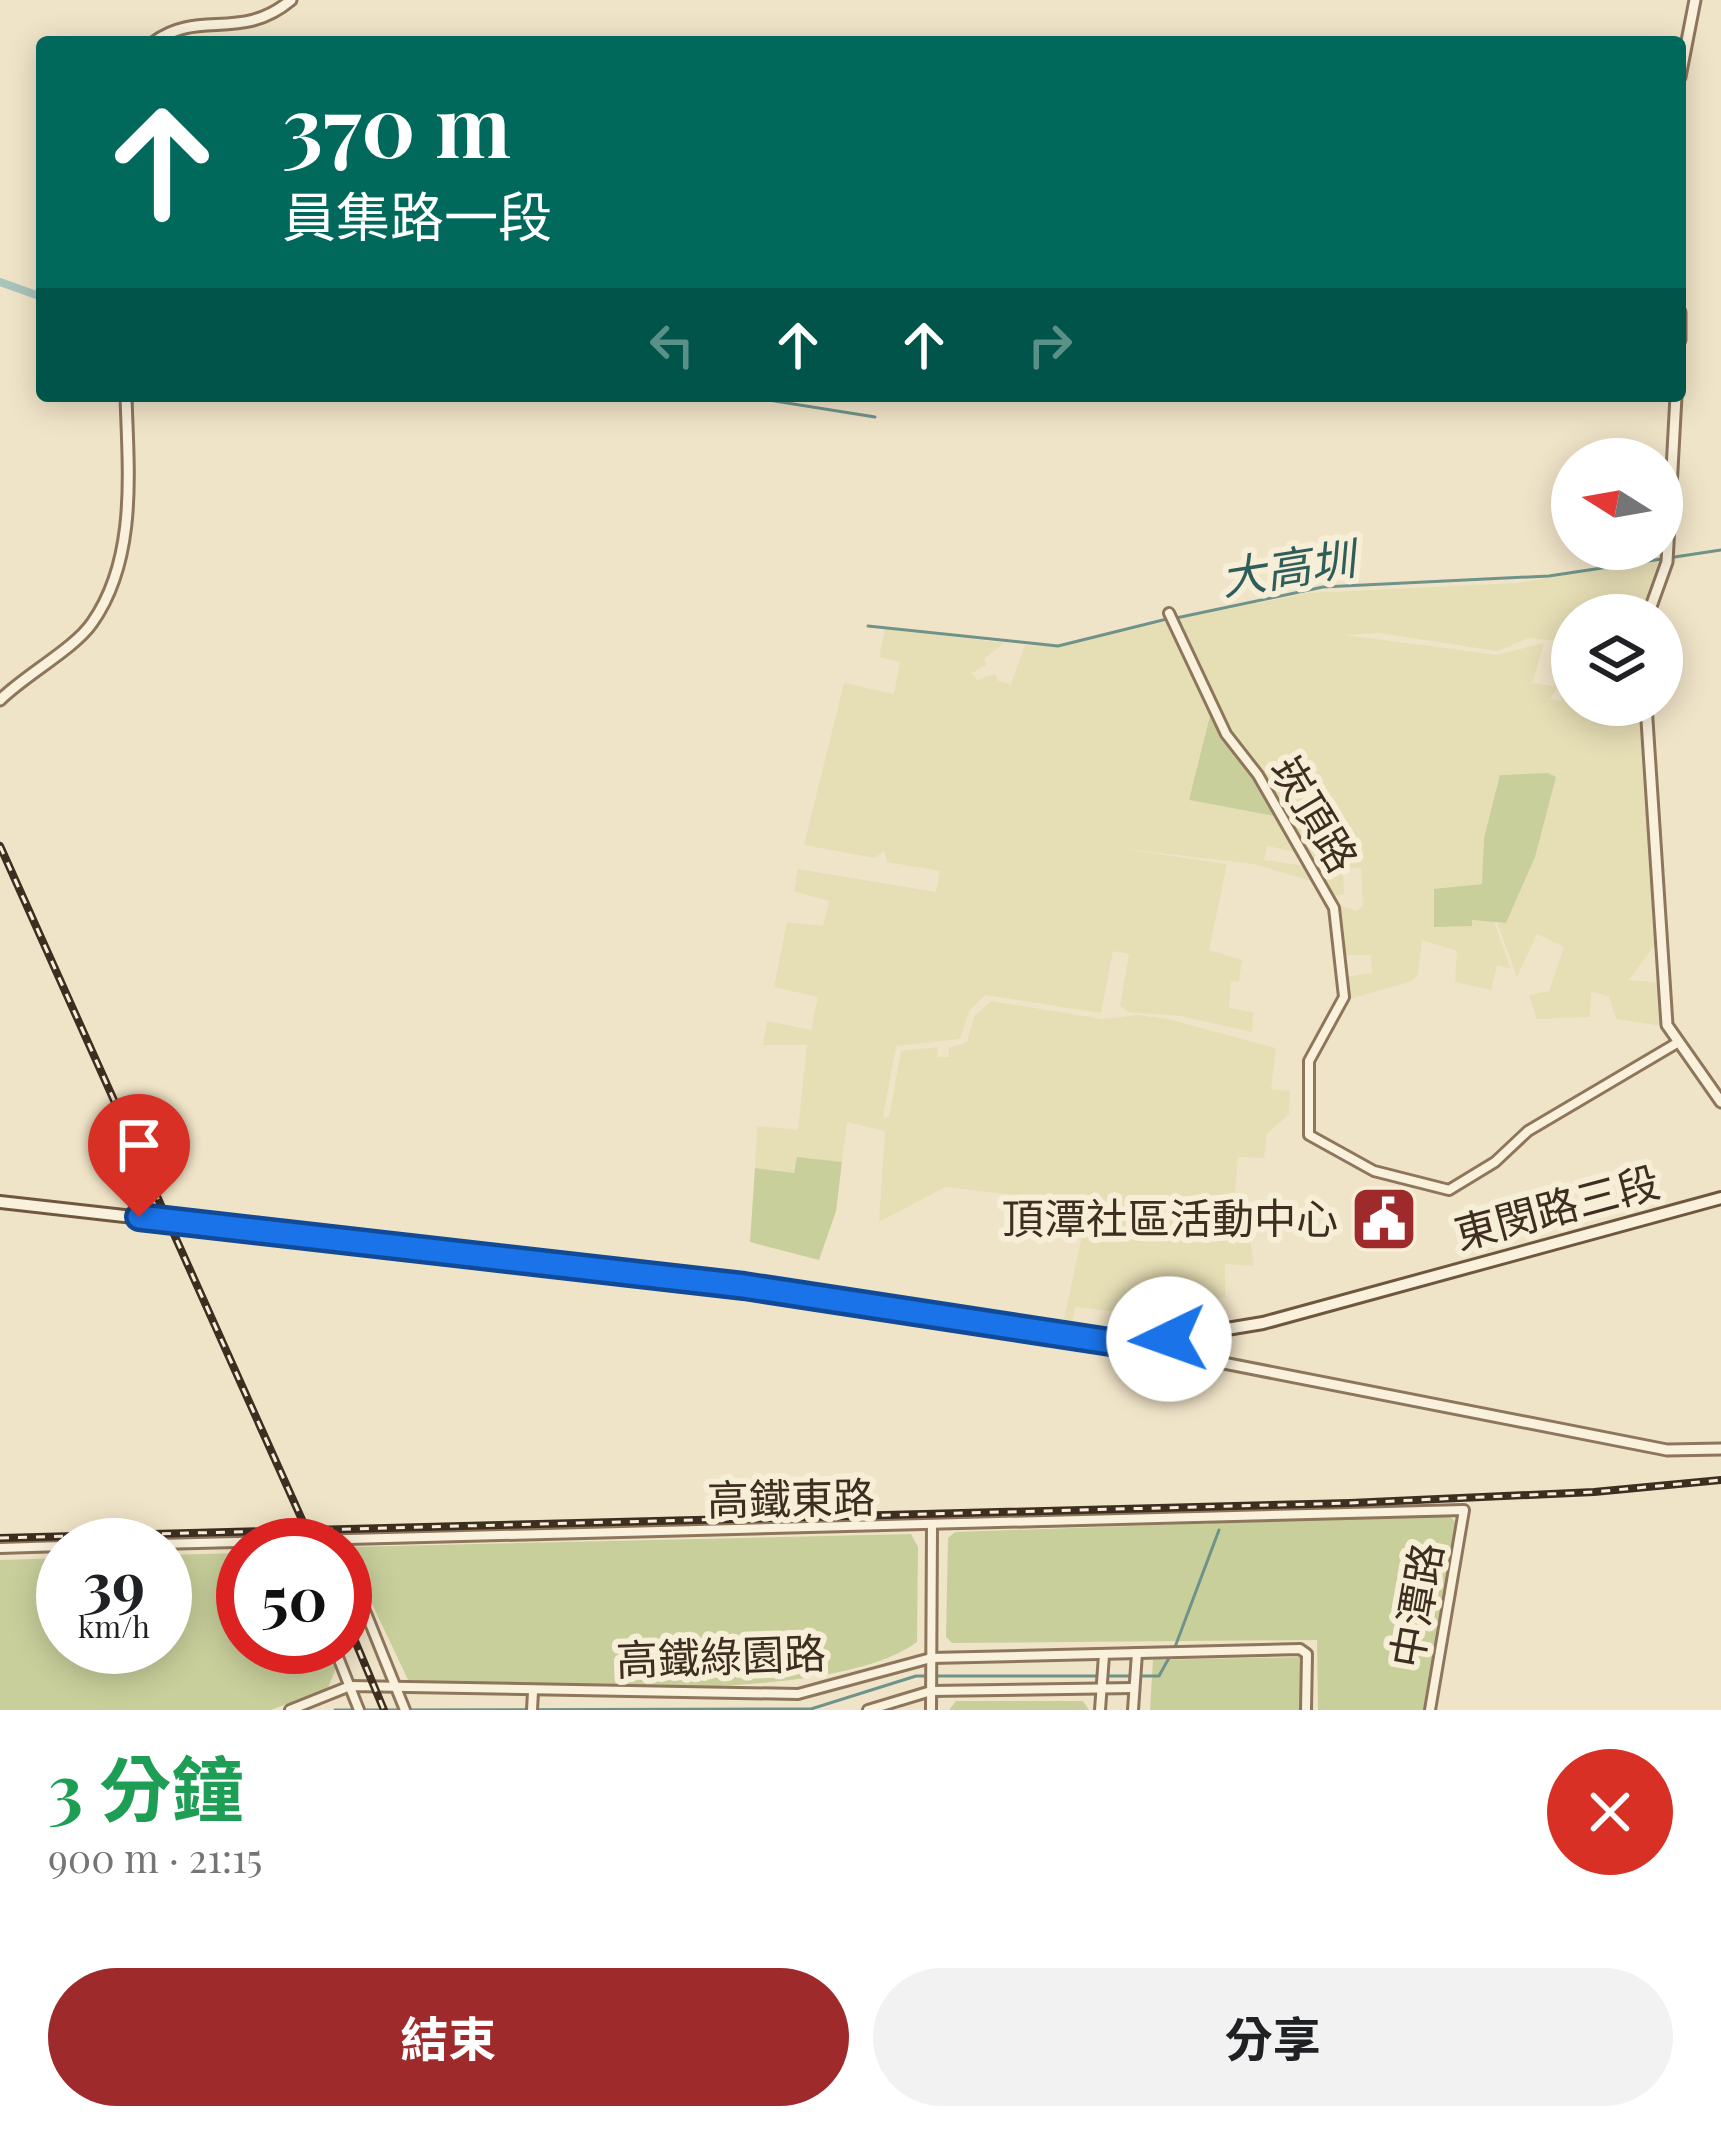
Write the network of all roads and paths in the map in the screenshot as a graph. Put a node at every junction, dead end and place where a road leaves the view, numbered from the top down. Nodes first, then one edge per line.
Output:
1 (291, 0) edge
2 (1695, 0) edge
3 (165, 36) edge
4 (1686, 46) edge
5 (126, 402) edge
6 (1676, 402) edge
7 (1655, 594) edge
8 (1169, 613) dead end
9 (0, 700) edge
10 (1647, 726) edge
11 (1677, 1043) junction
12 (1721, 1102) edge
13 (1721, 1198) edge
14 (0, 1202) edge
15 (1130, 1345) junction
16 (1721, 1449) edge
17 (1464, 1510) joint
18 (932, 1526) junction
19 (372, 1541) edge
20 (36, 1547) edge
21 (0, 1548) edge
22 (372, 1628) edge
23 (1137, 1653) junction
24 (1104, 1654) junction
25 (931, 1658) junction
26 (345, 1674) edge
27 (350, 1686) junction
28 (1134, 1688) junction
29 (1102, 1689) junction
30 (397, 1690) junction
31 (931, 1691) junction
32 (533, 1692) junction
33 (736, 1694) junction
34 (290, 1710) edge
35 (359, 1710) edge
36 (405, 1710) edge
37 (532, 1710) edge
38 (737, 1710) edge
39 (868, 1710) edge
40 (931, 1710) edge
41 (1100, 1710) edge
42 (1133, 1710) edge
43 (1306, 1710) edge
44 (1430, 1710) edge

1 - 3 street
2 - 4 street
5 - 9 street
6 - 7 street
8 - 11 street, 崁頂路
10 - 11 street
11 - 12 street
13 - 15 main road, 東閔路三段
14 - 15 main road, 東閔路三段
15 - 16 street
17 - 18 street, 高鐵東路
17 - 44 street, 中潭路
18 - 19 street, 高鐵東路
18 - 25 street
20 - 21 street
22 - 30 street
23 - 24 street, 高鐵綠園路
23 - 28 street
23 - 43 street, 高鐵綠園路
24 - 25 street, 高鐵綠園路
24 - 29 street
25 - 31 street
25 - 33 street, 高鐵綠園路
26 - 27 street
27 - 30 street, 高鐵綠園路
27 - 34 street, 高鐵綠園路
27 - 35 street
28 - 29 street, 高鐵綠園路
28 - 42 street
29 - 31 street, 高鐵綠園路
29 - 41 street
30 - 32 street, 高鐵綠園路
30 - 36 street
31 - 39 street, 高鐵綠園路
31 - 40 street
32 - 33 street, 高鐵綠園路
32 - 37 street
33 - 38 street

